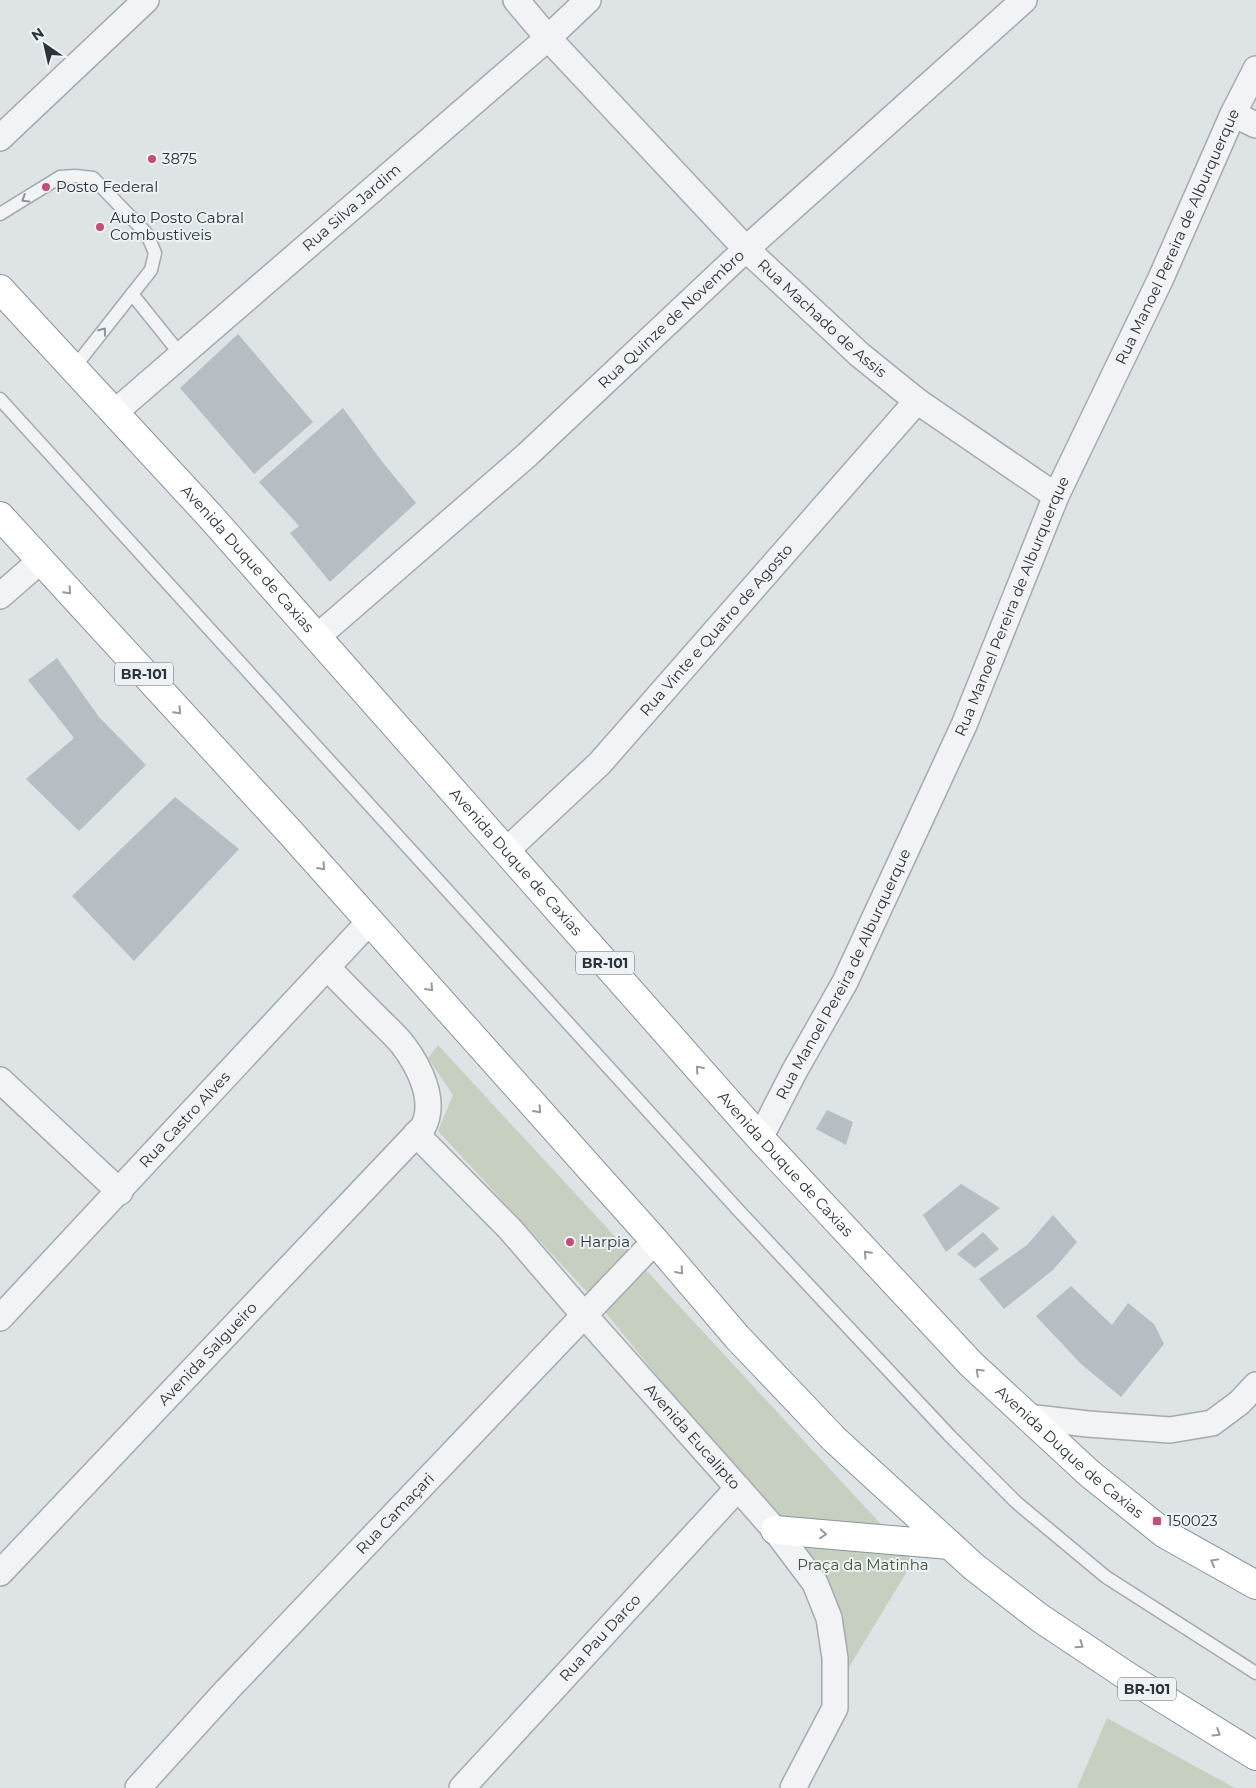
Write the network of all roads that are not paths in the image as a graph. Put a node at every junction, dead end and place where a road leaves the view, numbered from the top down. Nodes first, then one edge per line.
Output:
1 (146, 0) edge
2 (516, 0) edge
3 (588, 0) edge
4 (1024, 0) edge
5 (548, 38) junction
6 (1256, 70) edge
7 (1233, 114) junction
8 (1256, 125) edge
9 (0, 138) edge
10 (0, 214) edge
11 (746, 249) junction
12 (0, 289) edge
13 (132, 294) junction
14 (181, 355) junction
15 (73, 369) junction
16 (0, 399) edge
17 (917, 402) junction
18 (114, 413) junction
19 (1056, 496) junction
20 (0, 516) edge
21 (40, 560) junction
22 (0, 596) edge
23 (317, 637) junction
24 (506, 850) junction
25 (370, 921) junction
26 (327, 967) junction
27 (0, 1080) edge
28 (416, 1134) junction
29 (760, 1138) junction
30 (120, 1192) junction
31 (655, 1242) junction
32 (585, 1316) junction
33 (0, 1318) edge
34 (1256, 1385) edge
35 (1027, 1417) junction
36 (738, 1488) junction
37 (775, 1530) junction
38 (950, 1545) junction
39 (0, 1573) edge
40 (1256, 1586) edge
41 (1256, 1673) edge
42 (1256, 1756) edge
43 (138, 1788) edge
44 (462, 1788) edge
45 (793, 1788) edge

1 - 9 street
2 - 5 street, Rua Machado de Assis
3 - 5 street, Rua Silva Jardim
4 - 11 street, Rua Quinze de Novembro
5 - 11 street, Rua Machado de Assis
5 - 14 street, Rua Silva Jardim
6 - 7 street, Rua Manoel Pereira de Alburquerque
7 - 8 street
7 - 19 street, Rua Manoel Pereira de Alburquerque
13 -> 10 lane
11 - 17 street, Rua Machado de Assis
11 - 23 street, Rua Quinze de Novembro
12 - 15 highway, Avenida Duque de Caxias / BR-101
13 - 14 lane
15 -> 13 lane
14 - 18 street, Rua Silva Jardim
15 - 18 highway, Avenida Duque de Caxias / BR-101
16 - 41 lane
17 - 19 street, Rua Machado de Assis
17 - 24 street, Rua Vinte e Quatro de Agosto
18 - 23 highway, Avenida Duque de Caxias / BR-101
19 - 29 street, Rua Manoel Pereira de Alburquerque
20 - 21 highway, BR-101
21 - 22 street
21 -> 25 highway, BR-101
23 - 24 highway, Avenida Duque de Caxias / BR-101
29 -> 24 highway, Avenida Duque de Caxias / BR-101
25 - 26 street, Rua Castro Alves
25 -> 31 highway, BR-101
26 - 28 street, Avenida Salgueiro
26 - 30 street, Rua Castro Alves
27 - 30 street
28 - 32 street, Avenida Eucalipto
28 - 39 street, Avenida Salgueiro
35 -> 29 highway, Avenida Duque de Caxias / BR-101
30 - 33 street, Rua Castro Alves
31 - 32 street, Rua Camaçari
31 -> 38 highway, BR-101
32 - 36 street, Avenida Eucalipto
32 - 43 street, Rua Camaçari
34 - 35 street
40 -> 35 highway, Avenida Duque de Caxias / BR-101
36 - 37 street, Avenida Eucalipto
36 - 44 street, Rua Pau Darco
37 -> 38 highway
37 - 45 street, Avenida Eucalipto
38 -> 42 highway, BR-101

